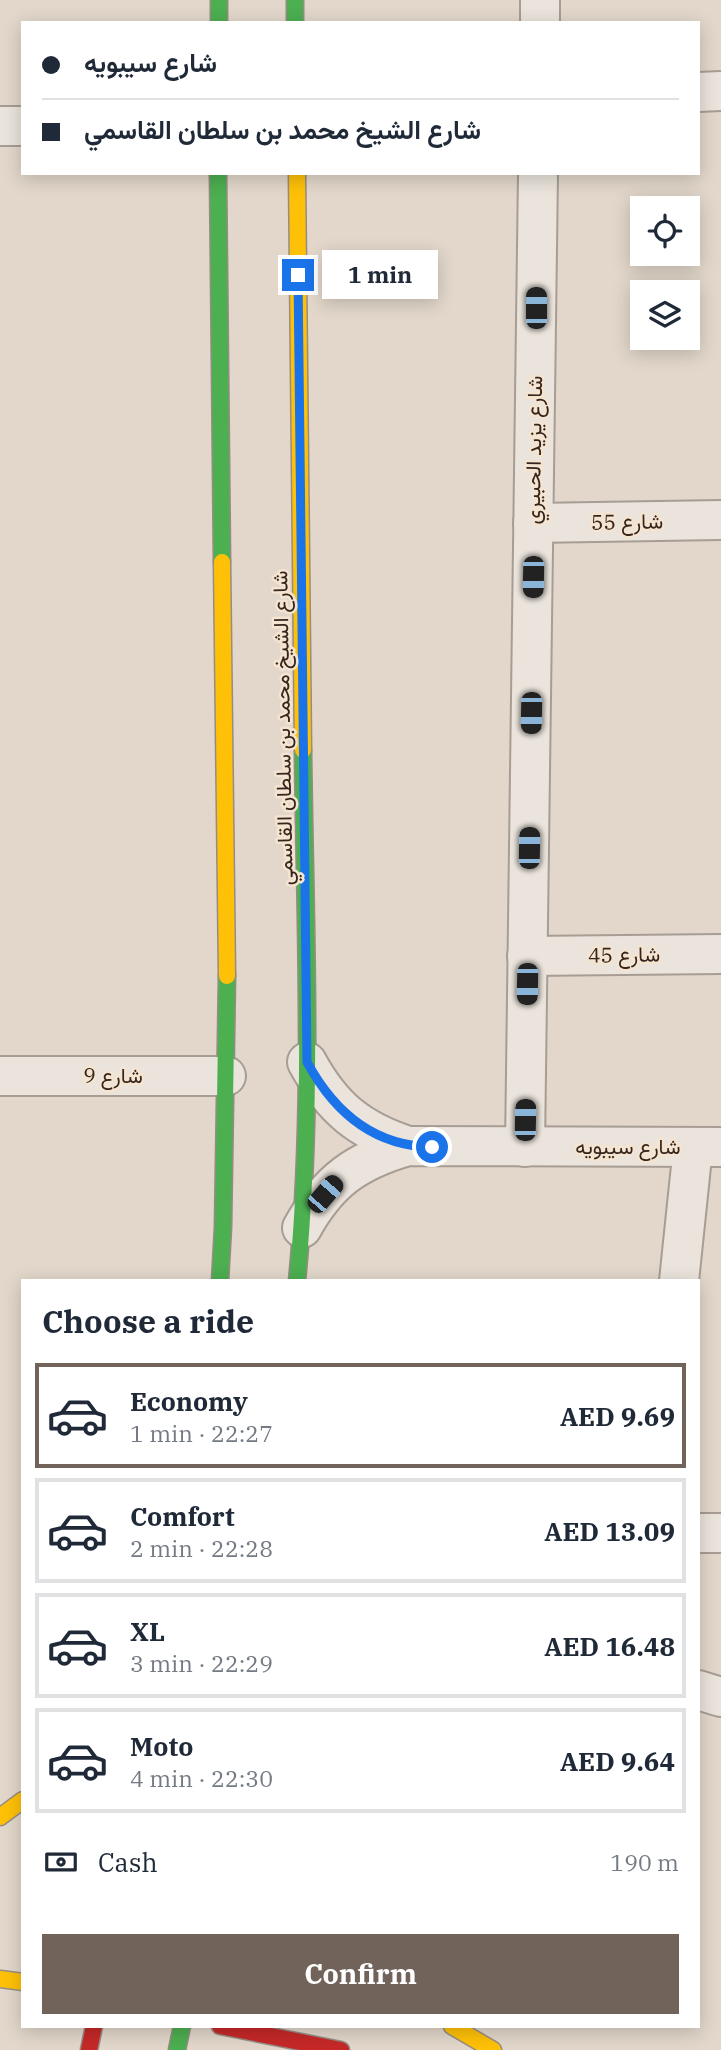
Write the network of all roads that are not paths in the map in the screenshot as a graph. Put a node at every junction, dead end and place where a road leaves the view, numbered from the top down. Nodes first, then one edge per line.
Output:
1 (219, 0) edge
2 (295, 0) edge
3 (540, 0) edge
4 (219, 21) edge
5 (295, 21) edge
6 (540, 21) edge
7 (721, 91) edge
8 (700, 92) edge
9 (0, 126) edge
10 (21, 126) edge
11 (218, 175) edge
12 (297, 175) edge
13 (538, 175) edge
14 (721, 520) edge
15 (533, 523) junction
16 (721, 954) edge
17 (527, 956) junction
18 (307, 1062) junction
19 (0, 1076) edge
20 (226, 1076) junction
21 (408, 1146) junction
22 (525, 1147) junction
23 (707, 1147) edge
24 (302, 1228) junction
25 (220, 1279) edge
26 (297, 1279) edge
27 (679, 1279) edge
28 (700, 1533) edge
29 (721, 1533) edge
30 (700, 1691) edge
31 (721, 1697) edge
32 (21, 1801) edge
33 (0, 1817) edge
34 (0, 1979) edge
35 (21, 1983) edge
36 (94, 2028) edge
37 (182, 2028) edge
38 (230, 2028) edge
39 (455, 2028) edge
40 (89, 2050) edge
41 (177, 2050) edge
42 (341, 2050) edge
43 (493, 2050) edge

1 - 4 main road
2 - 5 main road
3 - 6 street
7 - 8 street
9 - 10 street
11 - 20 main road
12 - 18 main road, شارع الشيخ محمد بن سلطان القاسمي
13 - 15 street, شارع يزيد الحبيري
14 - 15 street, شارع 55
15 - 17 street, شارع يزيد الحبيري
16 - 17 street, شارع 45
17 - 22 street, شارع يزيد الحبيري
18 - 21 street, شارع سيبويه
18 - 24 main road, شارع الشيخ محمد بن سلطان القاسمي
19 - 20 street, شارع 9
20 - 25 main road
21 - 22 street, شارع سيبويه
21 - 24 street, شارع سيبويه
22 - 23 street, شارع سيبويه
23 - 27 street
24 - 26 main road, شارع الشيخ محمد بن سلطان القاسمي
28 - 29 street
30 - 31 street
32 - 33 main road
34 - 35 main road
36 - 40 main road
37 - 41 main road
38 - 42 main road
39 - 43 main road

